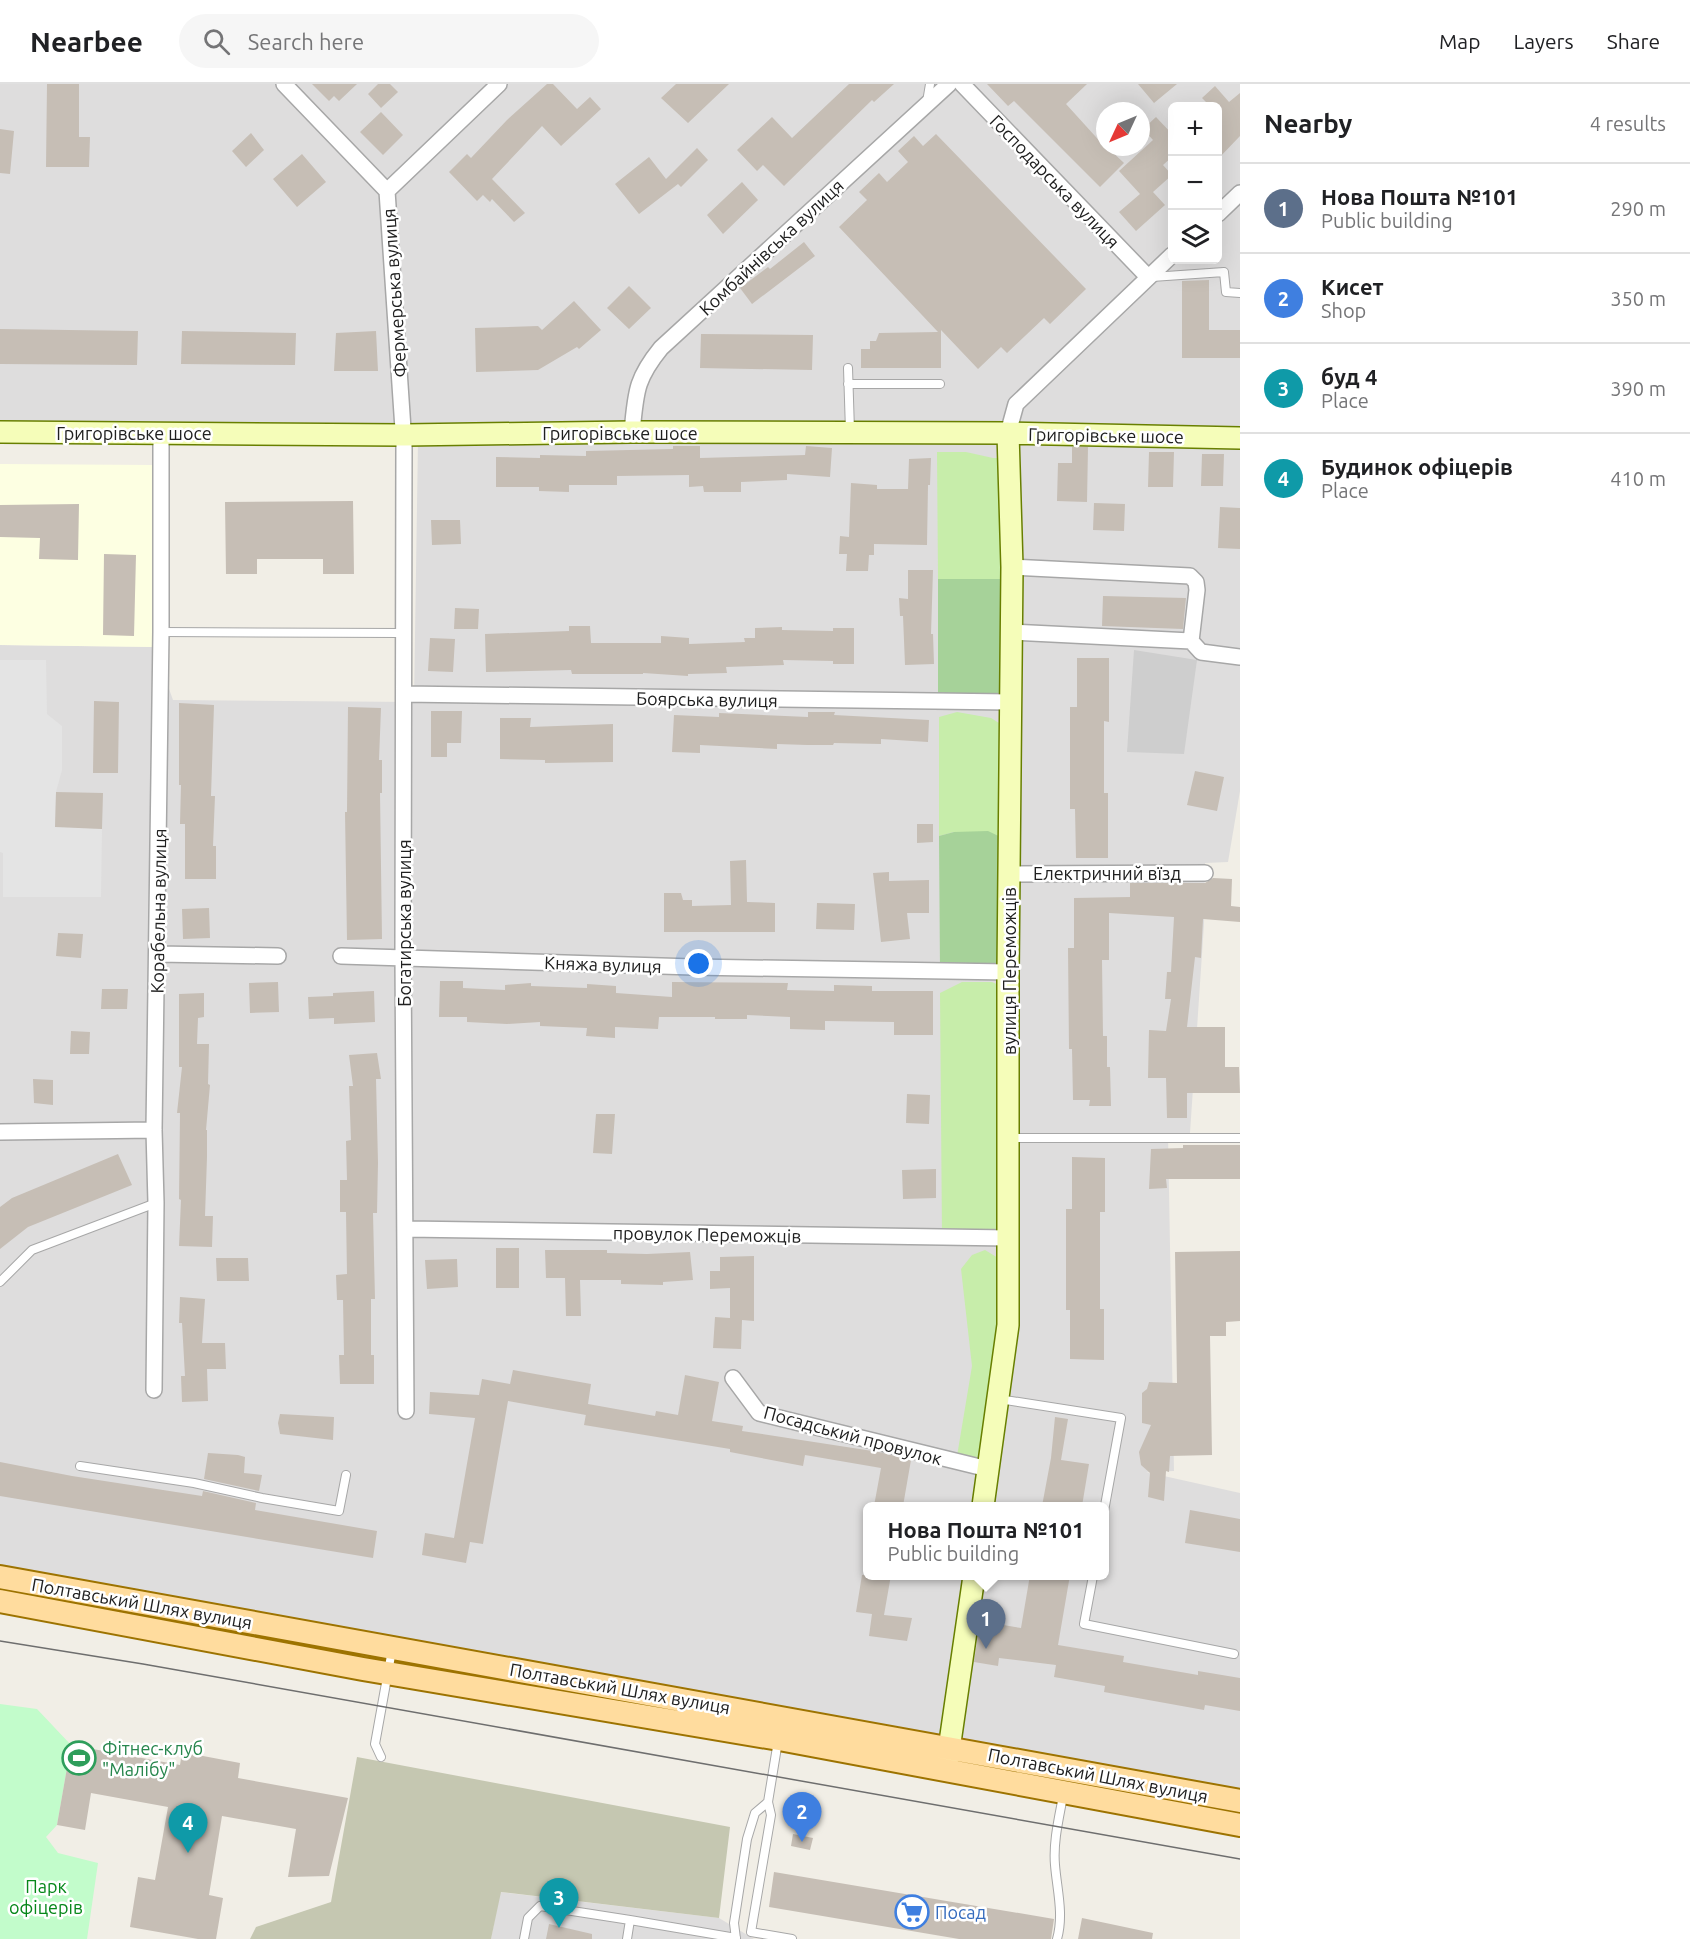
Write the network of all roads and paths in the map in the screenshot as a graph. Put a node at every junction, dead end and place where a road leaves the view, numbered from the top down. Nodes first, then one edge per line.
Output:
1 (284, 84) edge
2 (499, 84) edge
3 (930, 84) edge
4 (949, 84) edge
5 (962, 84) edge
6 (927, 104) junction
7 (387, 191) junction
8 (1240, 193) edge
9 (1222, 210) edge
10 (1168, 259) edge
11 (1148, 277) junction
12 (1240, 293) edge
13 (848, 368) dead end
14 (848, 384) junction
15 (940, 384) dead end
16 (0, 432) edge
17 (632, 432) junction
18 (161, 433) junction
19 (850, 433) junction
20 (1008, 433) junction
21 (404, 435) junction
22 (1240, 438) edge
23 (1012, 567) junction
24 (161, 632) junction
25 (1011, 632) junction
26 (402, 633) junction
27 (1191, 641) junction
28 (1240, 657) edge
29 (404, 694) junction
30 (1010, 702) junction
31 (1205, 873) dead end
32 (1009, 874) junction
33 (158, 954) junction
34 (278, 956) dead end
35 (341, 956) dead end
36 (403, 957) junction
37 (1008, 972) junction
38 (154, 1130) junction
39 (0, 1132) edge
40 (1009, 1138) junction
41 (1240, 1138) edge
42 (156, 1203) junction
43 (406, 1229) junction
44 (1008, 1238) junction
45 (0, 1282) edge
46 (733, 1378) dead end
47 (154, 1390) dead end
48 (998, 1399) junction
49 (406, 1411) dead end
50 (80, 1466) dead end
51 (988, 1469) junction
52 (346, 1475) dead end
53 (984, 1502) edge
54 (1106, 1502) edge
55 (0, 1577) edge
56 (973, 1580) edge
57 (1092, 1580) edge
58 (0, 1602) edge
59 (392, 1648) junction
60 (1234, 1654) dead end
61 (387, 1673) junction
62 (783, 1716) junction
63 (779, 1739) junction
64 (950, 1747) junction
65 (381, 1757) dead end
66 (946, 1769) junction
67 (1064, 1791) junction
68 (1240, 1801) edge
69 (768, 1802) junction
70 (1240, 1825) edge
71 (630, 1920) junction
72 (736, 1938) edge
73 (524, 1939) edge
74 (627, 1939) edge
75 (792, 1939) edge
76 (1057, 1939) edge

1 - 7 street, Фермерська вулиця
2 - 7 street
3 - 6 lane
4 - 6 street, Комбайнівська вулиця
5 - 11 street, Господарська вулиця
6 - 17 street, Комбайнівська вулиця
7 - 21 street, Фермерська вулиця
8 - 9 street
10 - 11 street
11 - 12 lane
11 - 20 street
13 - 14 lane
14 - 15 lane
14 - 19 lane
16 - 18 street, Григорівське шосе
17 - 19 street, Григорівське шосе
17 - 21 street, Григорівське шосе
18 - 21 street, Григорівське шосе
18 - 24 street, Корабельна вулиця
19 - 20 street, Григорівське шосе
20 - 22 street, Григорівське шосе
20 - 23 street, вулиця Переможців
21 - 26 street, Богатирська вулиця
23 - 25 street, вулиця Переможців
23 - 27 street
24 - 26 lane
24 - 33 street, Корабельна вулиця
25 - 27 street
25 - 30 street, вулиця Переможців
26 - 29 street, Богатирська вулиця
27 - 28 street
29 - 30 street, Боярська вулиця
29 - 36 street, Богатирська вулиця
30 - 32 street, вулиця Переможців
31 - 32 street, Електричний вїзд
32 - 37 street, вулиця Переможців
33 - 34 street
33 - 38 street, Корабельна вулиця
35 - 36 street, Княжа вулиця
36 - 37 street, Княжа вулиця
36 - 43 street, Богатирська вулиця
37 - 40 street, вулиця Переможців
38 - 39 street
38 - 42 street, Корабельна вулиця
40 - 41 lane
40 - 44 street, вулиця Переможців
42 - 45 lane
42 - 47 street, Корабельна вулиця
43 - 44 street, провулок Переможців
43 - 49 street, Богатирська вулиця
44 - 48 street, вулиця Переможців
46 - 51 street, Посадський провулок
48 - 51 street, вулиця Переможців
48 - 54 lane
50 - 52 lane
51 - 53 street, вулиця Переможців
55 - 59 main road, Полтавський Шлях вулиця
56 - 64 street
57 - 60 lane
58 - 61 main road, Полтавський Шлях вулиця
59 - 61 lane
59 - 62 main road, Полтавський Шлях вулиця
61 - 63 main road, Полтавський Шлях вулиця
61 - 65 lane
62 - 63 lane
62 - 64 main road, Полтавський Шлях вулиця
63 - 66 main road, Полтавський Шлях вулиця
63 - 69 lane
64 - 66 street
64 - 68 main road, Полтавський Шлях вулиця
66 - 67 main road, Полтавський Шлях вулиця
67 - 70 main road, Полтавський Шлях вулиця
67 - 76 lane
69 - 72 lane
69 - 75 lane
71 - 72 lane
71 - 73 lane
71 - 74 lane

